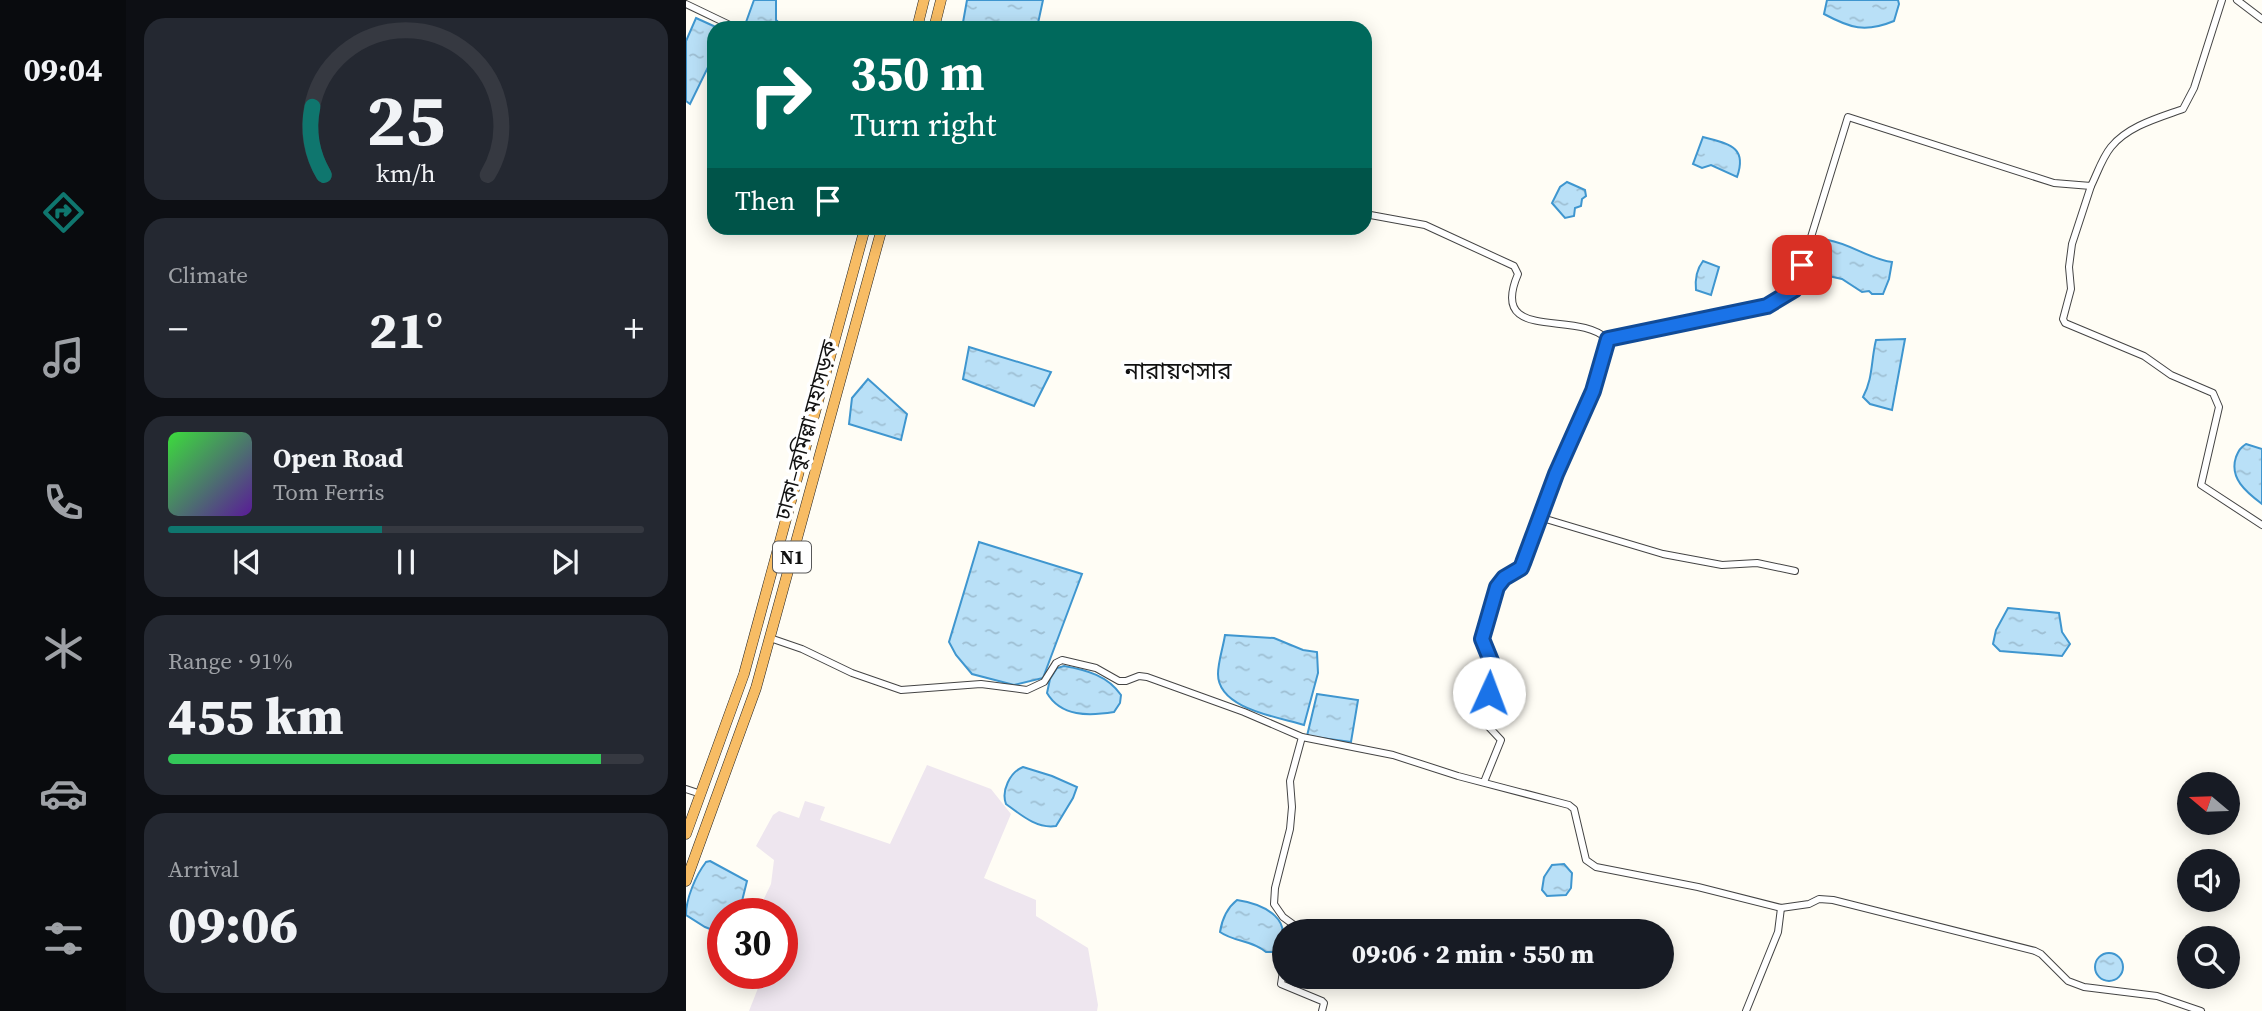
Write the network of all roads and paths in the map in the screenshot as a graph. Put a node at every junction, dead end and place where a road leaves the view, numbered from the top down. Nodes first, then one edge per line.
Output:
1 (924, 0) edge
2 (941, 0) edge
3 (2222, 0) edge
4 (2237, 0) edge
5 (686, 4) edge
6 (2262, 19) edge
7 (721, 21) edge
8 (919, 21) edge
9 (936, 21) edge
10 (2091, 186) junction
11 (1372, 215) edge
12 (863, 235) edge
13 (880, 235) edge
14 (1608, 339) junction
15 (1539, 517) junction
16 (786, 523) junction
17 (799, 526) junction
18 (2262, 526) edge
19 (1795, 571) dead end
20 (770, 638) junction
21 (1302, 737) junction
22 (1484, 782) junction
23 (686, 789) edge
24 (701, 794) junction
25 (686, 834) edge
26 (686, 881) edge
27 (1781, 908) junction
28 (1286, 919) edge
29 (1293, 989) edge
30 (1322, 1011) edge
31 (1746, 1011) edge
32 (2201, 1011) edge

1 - 8 highway
2 - 9 highway
3 - 10 street
4 - 6 street
5 - 7 street
10 - 14 street
10 - 18 street
11 - 14 street
12 - 16 highway, ঢাকা–কুমিল্লা মহাসড়ক / N1
13 - 17 highway, ঢাকা–কুমিল্লা মহাসড়ক / N1
14 - 15 street
15 - 19 street
15 - 22 street
16 - 17 highway
16 - 24 highway, ঢাকা–কুমিল্লা মহাসড়ক / N1
17 - 20 highway, ঢাকা–কুমিল্লা মহাসড়ক / N1
20 - 21 street
20 - 26 highway, ঢাকা–কুমিল্লা মহাসড়ক / N1
21 - 22 street
21 - 28 street
22 - 27 street
23 - 24 street
24 - 25 highway, ঢাকা–কুমিল্লা মহাসড়ক / N1
27 - 31 street
27 - 32 street
29 - 30 street

